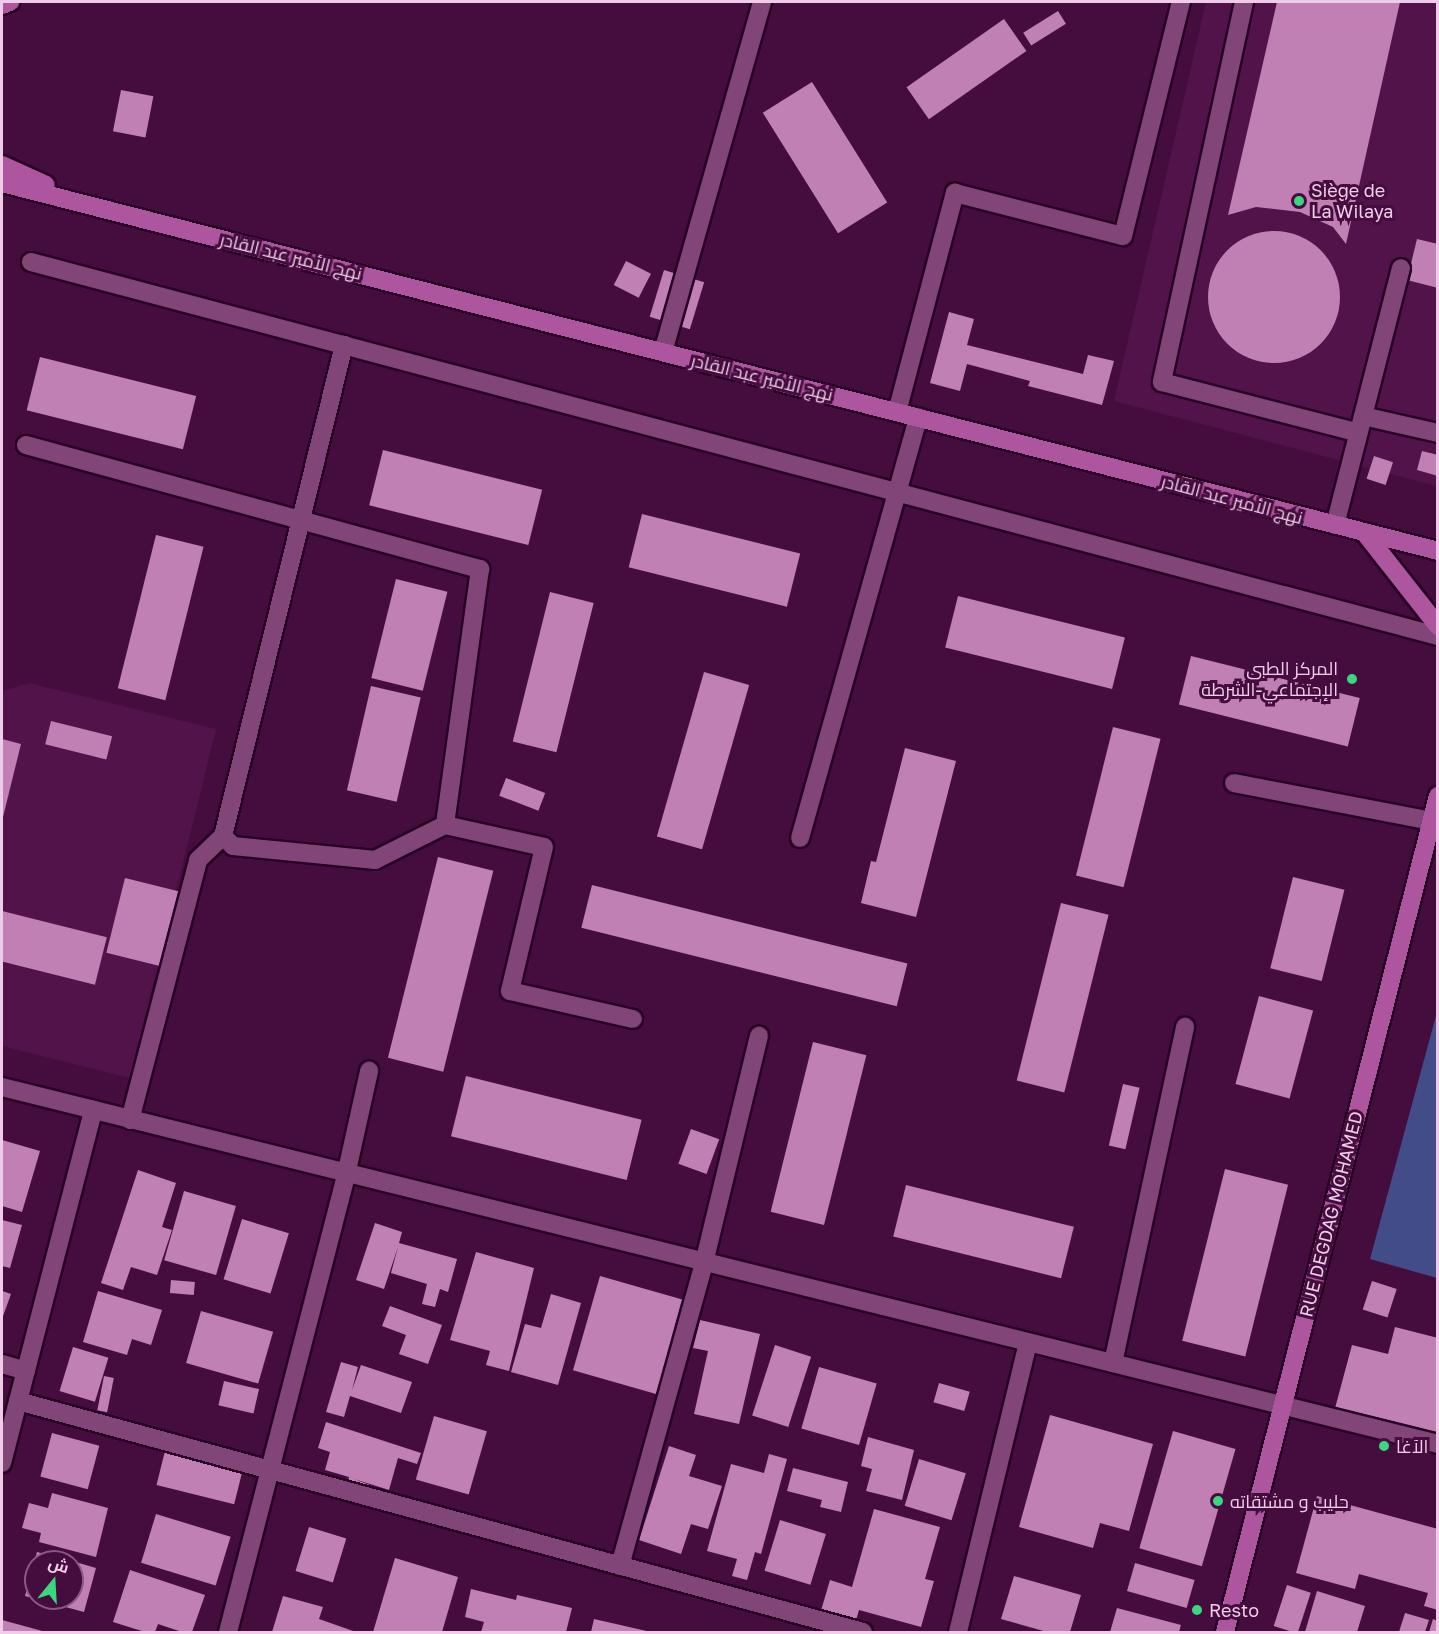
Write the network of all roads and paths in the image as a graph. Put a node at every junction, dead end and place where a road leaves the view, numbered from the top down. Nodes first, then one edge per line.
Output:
1 (10, 2) edge
2 (762, 2) edge
3 (1181, 2) edge
4 (1245, 2) edge
5 (2, 6) edge
6 (4, 169) edge
7 (30, 262) dead end
8 (1401, 268) dead end
9 (344, 345) junction
10 (663, 352) junction
11 (897, 412) junction
12 (918, 417) junction
13 (1361, 425) junction
14 (1437, 433) edge
15 (26, 445) dead end
16 (898, 492) junction
17 (301, 522) junction
18 (1335, 525) junction
19 (1364, 532) junction
20 (1437, 551) edge
21 (1437, 626) edge
22 (1437, 636) edge
23 (1234, 783) dead end
24 (1437, 796) edge
25 (1431, 821) junction
26 (445, 825) junction
27 (223, 836) junction
28 (800, 838) dead end
29 (633, 1019) dead end
30 (1185, 1027) dead end
31 (759, 1036) dead end
32 (369, 1071) dead end
33 (2, 1088) edge
34 (93, 1110) junction
35 (130, 1120) junction
36 (346, 1175) junction
37 (704, 1263) junction
38 (1028, 1342) junction
39 (1113, 1363) junction
40 (2, 1364) edge
41 (26, 1371) junction
42 (18, 1401) junction
43 (1283, 1405) junction
44 (1437, 1444) edge
45 (2, 1463) edge
46 (271, 1470) junction
47 (620, 1566) junction
48 (228, 1632) edge
49 (863, 1632) edge
50 (957, 1632) edge
51 (1225, 1632) edge

1 - 5 main road
2 - 10 street
3 - 11 street
4 - 13 street
6 - 10 main road, نهج الأمير عبد القادر
7 - 9 street
8 - 13 street
9 - 16 street
9 - 17 street
10 - 11 main road, نهج الأمير عبد القادر
11 - 12 main road, نهج الأمير عبد القادر
12 - 16 street
12 - 18 main road, نهج الأمير عبد القادر
13 - 14 street
13 - 18 street
15 - 17 street
16 - 22 street
16 - 28 street
17 - 26 street
17 - 27 street
18 - 19 main road, نهج الأمير عبد القادر
19 - 20 main road, نهج الأمير عبد القادر
19 - 21 main road
23 - 25 street
24 - 25 main road, RUE DEGDAG MOHAMED
25 - 43 main road, RUE DEGDAG MOHAMED
26 - 27 street
26 - 29 street
27 - 35 street
30 - 39 street
31 - 37 street
32 - 36 street
33 - 34 street
34 - 35 street
34 - 41 street
35 - 36 street
36 - 37 street
36 - 46 street
37 - 38 street
37 - 47 street
38 - 39 street
38 - 50 street
39 - 43 street
40 - 41 street
41 - 42 street
42 - 45 street
42 - 46 street
43 - 44 street
43 - 51 main road, RUE DEGDAG MOHAMED
46 - 47 street
46 - 48 street
47 - 49 street

